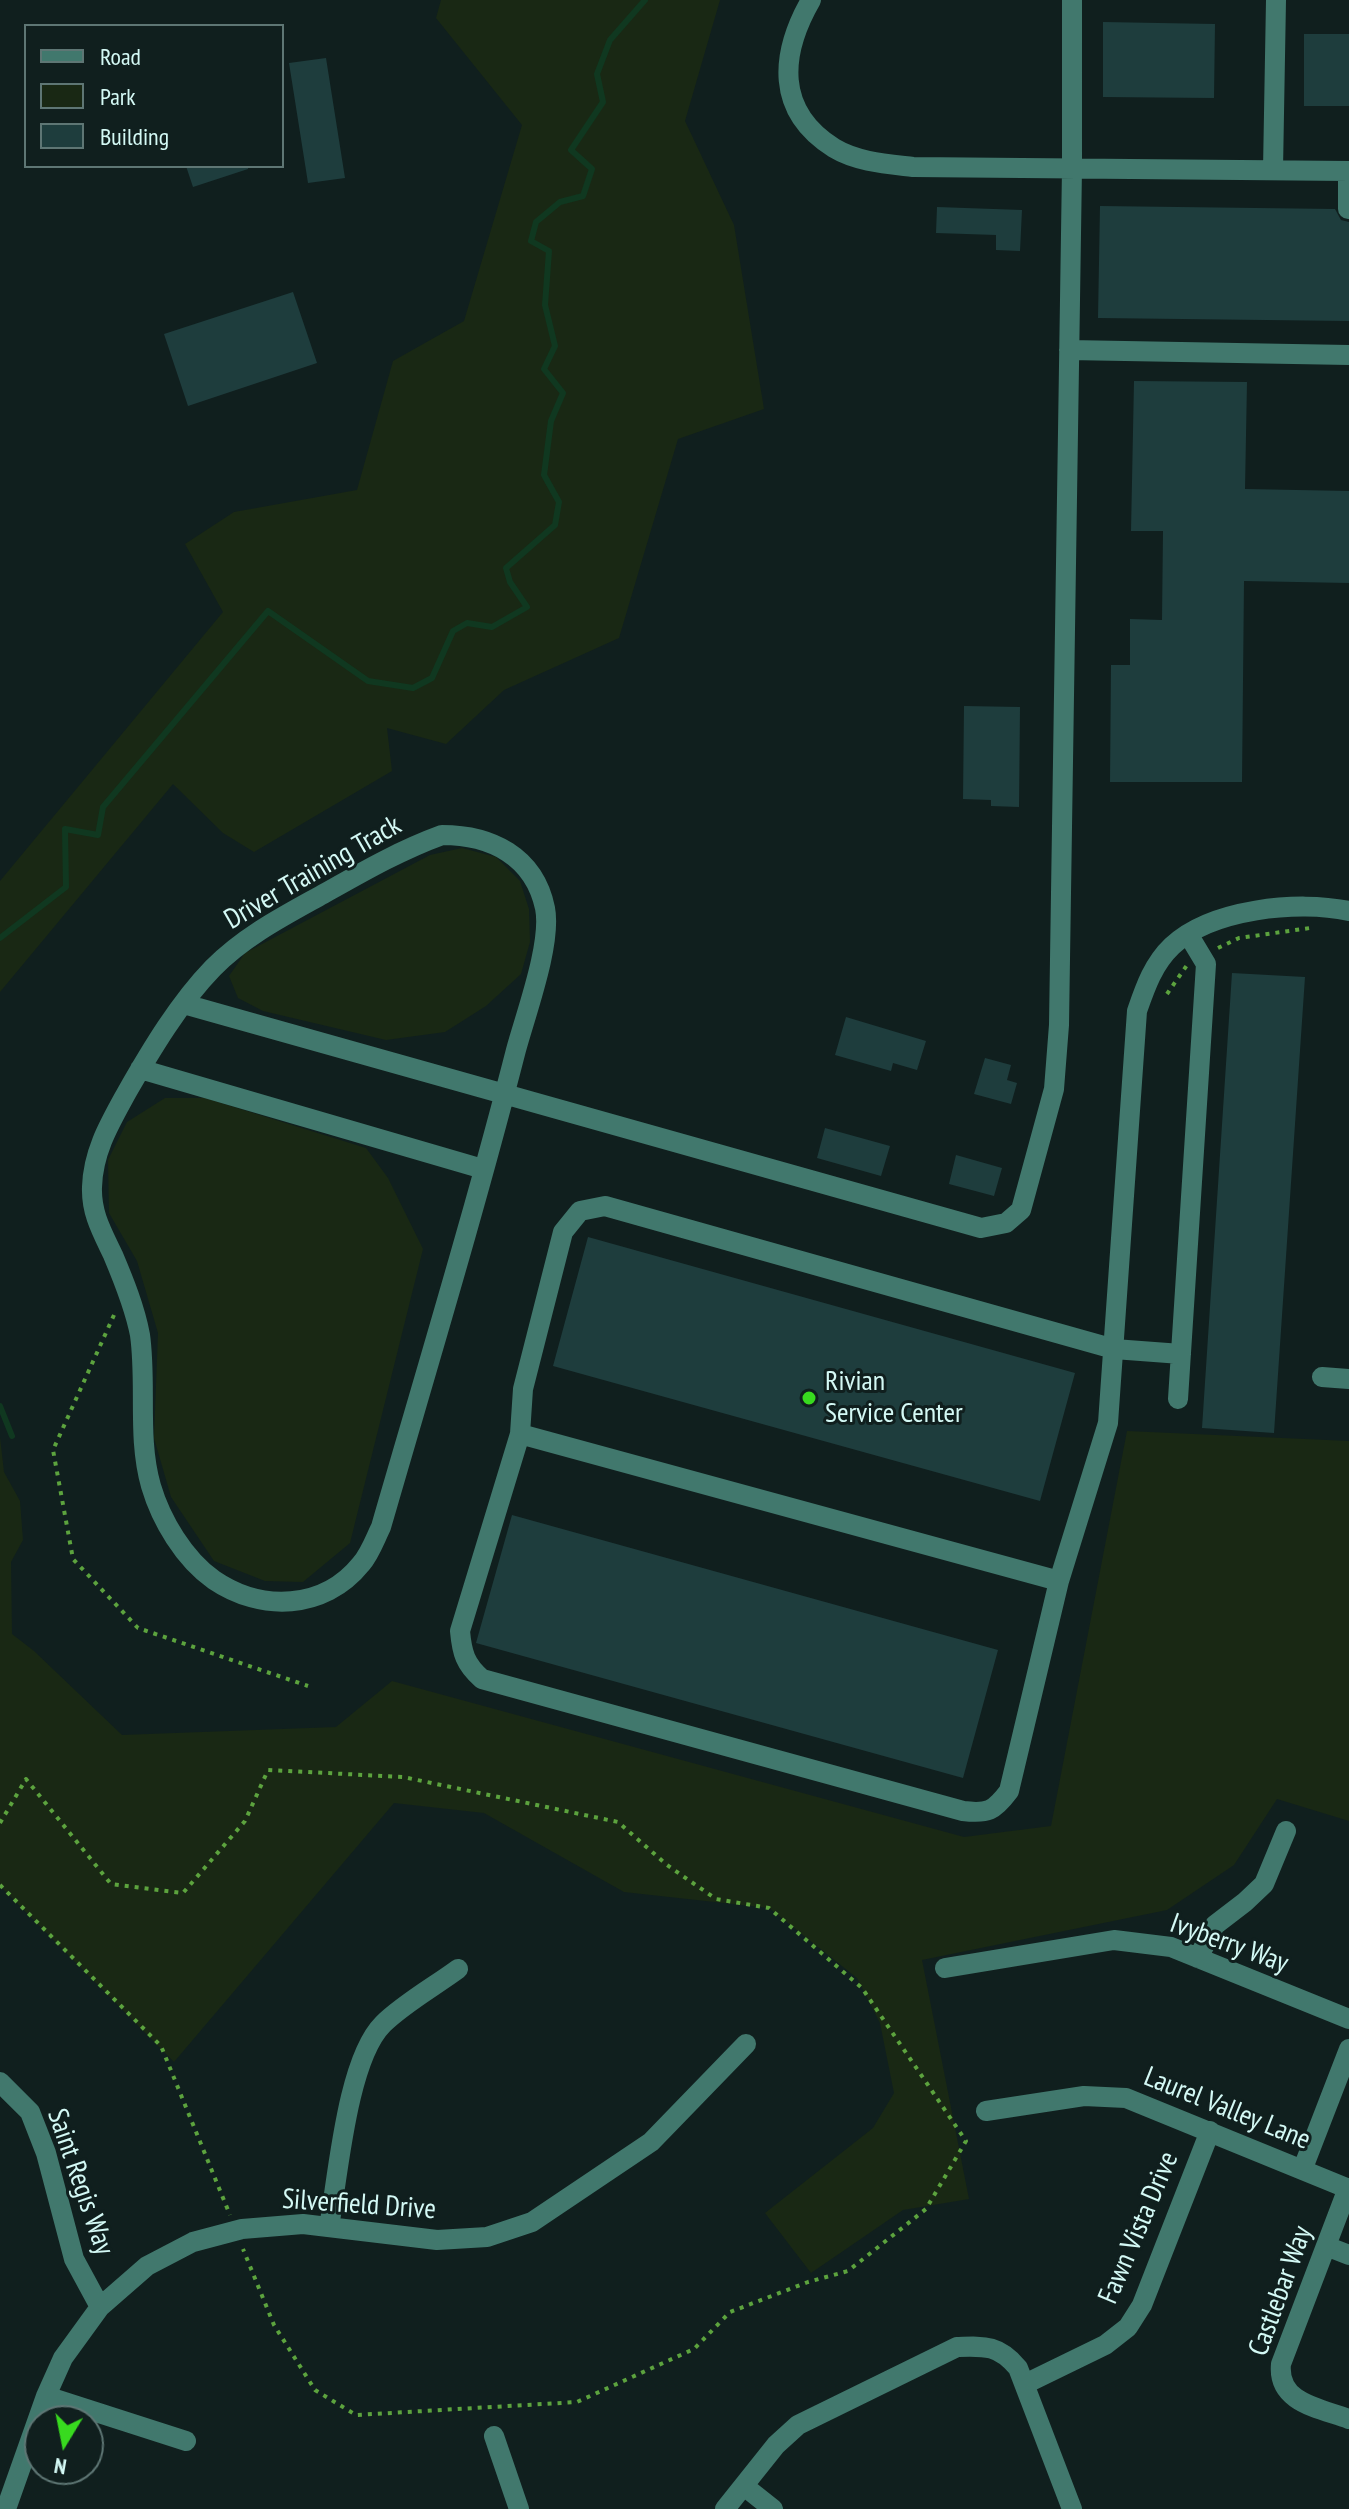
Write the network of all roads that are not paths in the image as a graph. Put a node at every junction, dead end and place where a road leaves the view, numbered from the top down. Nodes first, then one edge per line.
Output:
1 (811, 0) edge
2 (1072, 0) edge
3 (1276, 0) edge
4 (1072, 168) junction
5 (1273, 170) junction
6 (1348, 171) edge
7 (1348, 209) edge
8 (1069, 350) junction
9 (1349, 355) edge
10 (1349, 911) edge
11 (1188, 934) junction
12 (184, 1004) junction
13 (140, 1069) junction
14 (505, 1094) junction
15 (483, 1169) junction
16 (1114, 1349) junction
17 (1181, 1354) junction
18 (1322, 1377) dead end
19 (1349, 1379) edge
20 (1178, 1399) dead end
21 (520, 1434) junction
22 (1059, 1581) junction
23 (1286, 1831) dead end
24 (1198, 1958) junction
25 (945, 1968) dead end
26 (458, 1969) dead end
27 (1349, 2019) edge
28 (746, 2044) dead end
29 (1349, 2049) edge
30 (0, 2082) edge
31 (986, 2111) dead end
32 (1210, 2131) junction
33 (1303, 2168) junction
34 (1348, 2188) edge
35 (329, 2227) junction
36 (1326, 2246) junction
37 (1349, 2255) edge
38 (100, 2307) junction
39 (1025, 2384) junction
40 (46, 2396) junction
41 (1349, 2419) edge
42 (494, 2436) dead end
43 (186, 2441) dead end
44 (744, 2486) junction
45 (6, 2509) edge
46 (519, 2509) edge
47 (725, 2509) edge
48 (773, 2509) edge
49 (1072, 2509) edge

1 - 4 street
2 - 4 street
3 - 5 street
4 - 5 street
4 - 8 street
5 - 6 street
6 - 7 street
8 - 9 street
8 - 14 street
10 - 11 street
11 - 16 street
11 - 17 street
12 - 13 street, Driver Training Track
12 - 14 street
12 - 14 street, Driver Training Track
13 - 15 street
13 - 15 street, Driver Training Track
14 - 15 street, Driver Training Track
16 - 17 street
16 - 21 street
16 - 22 street
17 - 20 street
18 - 19 street
21 - 22 street
21 - 22 street
23 - 24 street
24 - 25 street, Ivyberry Way
24 - 27 street, Ivyberry Way
26 - 35 street
28 - 35 street, Silverfield Drive
29 - 33 street
30 - 38 street, Saint Regis Way
31 - 32 street, Laurel Valley Lane
32 - 33 street, Laurel Valley Lane
32 - 39 street, Fawn Vista Drive
33 - 34 street, Laurel Valley Lane
34 - 36 street, Castlebar Way
35 - 38 street, Silverfield Drive
36 - 37 street
36 - 41 street, Castlebar Way
38 - 40 street, Silverfield Drive
39 - 44 street
39 - 49 street
40 - 43 street
40 - 45 street, Silverfield Drive
42 - 46 street
44 - 47 street
44 - 48 street

